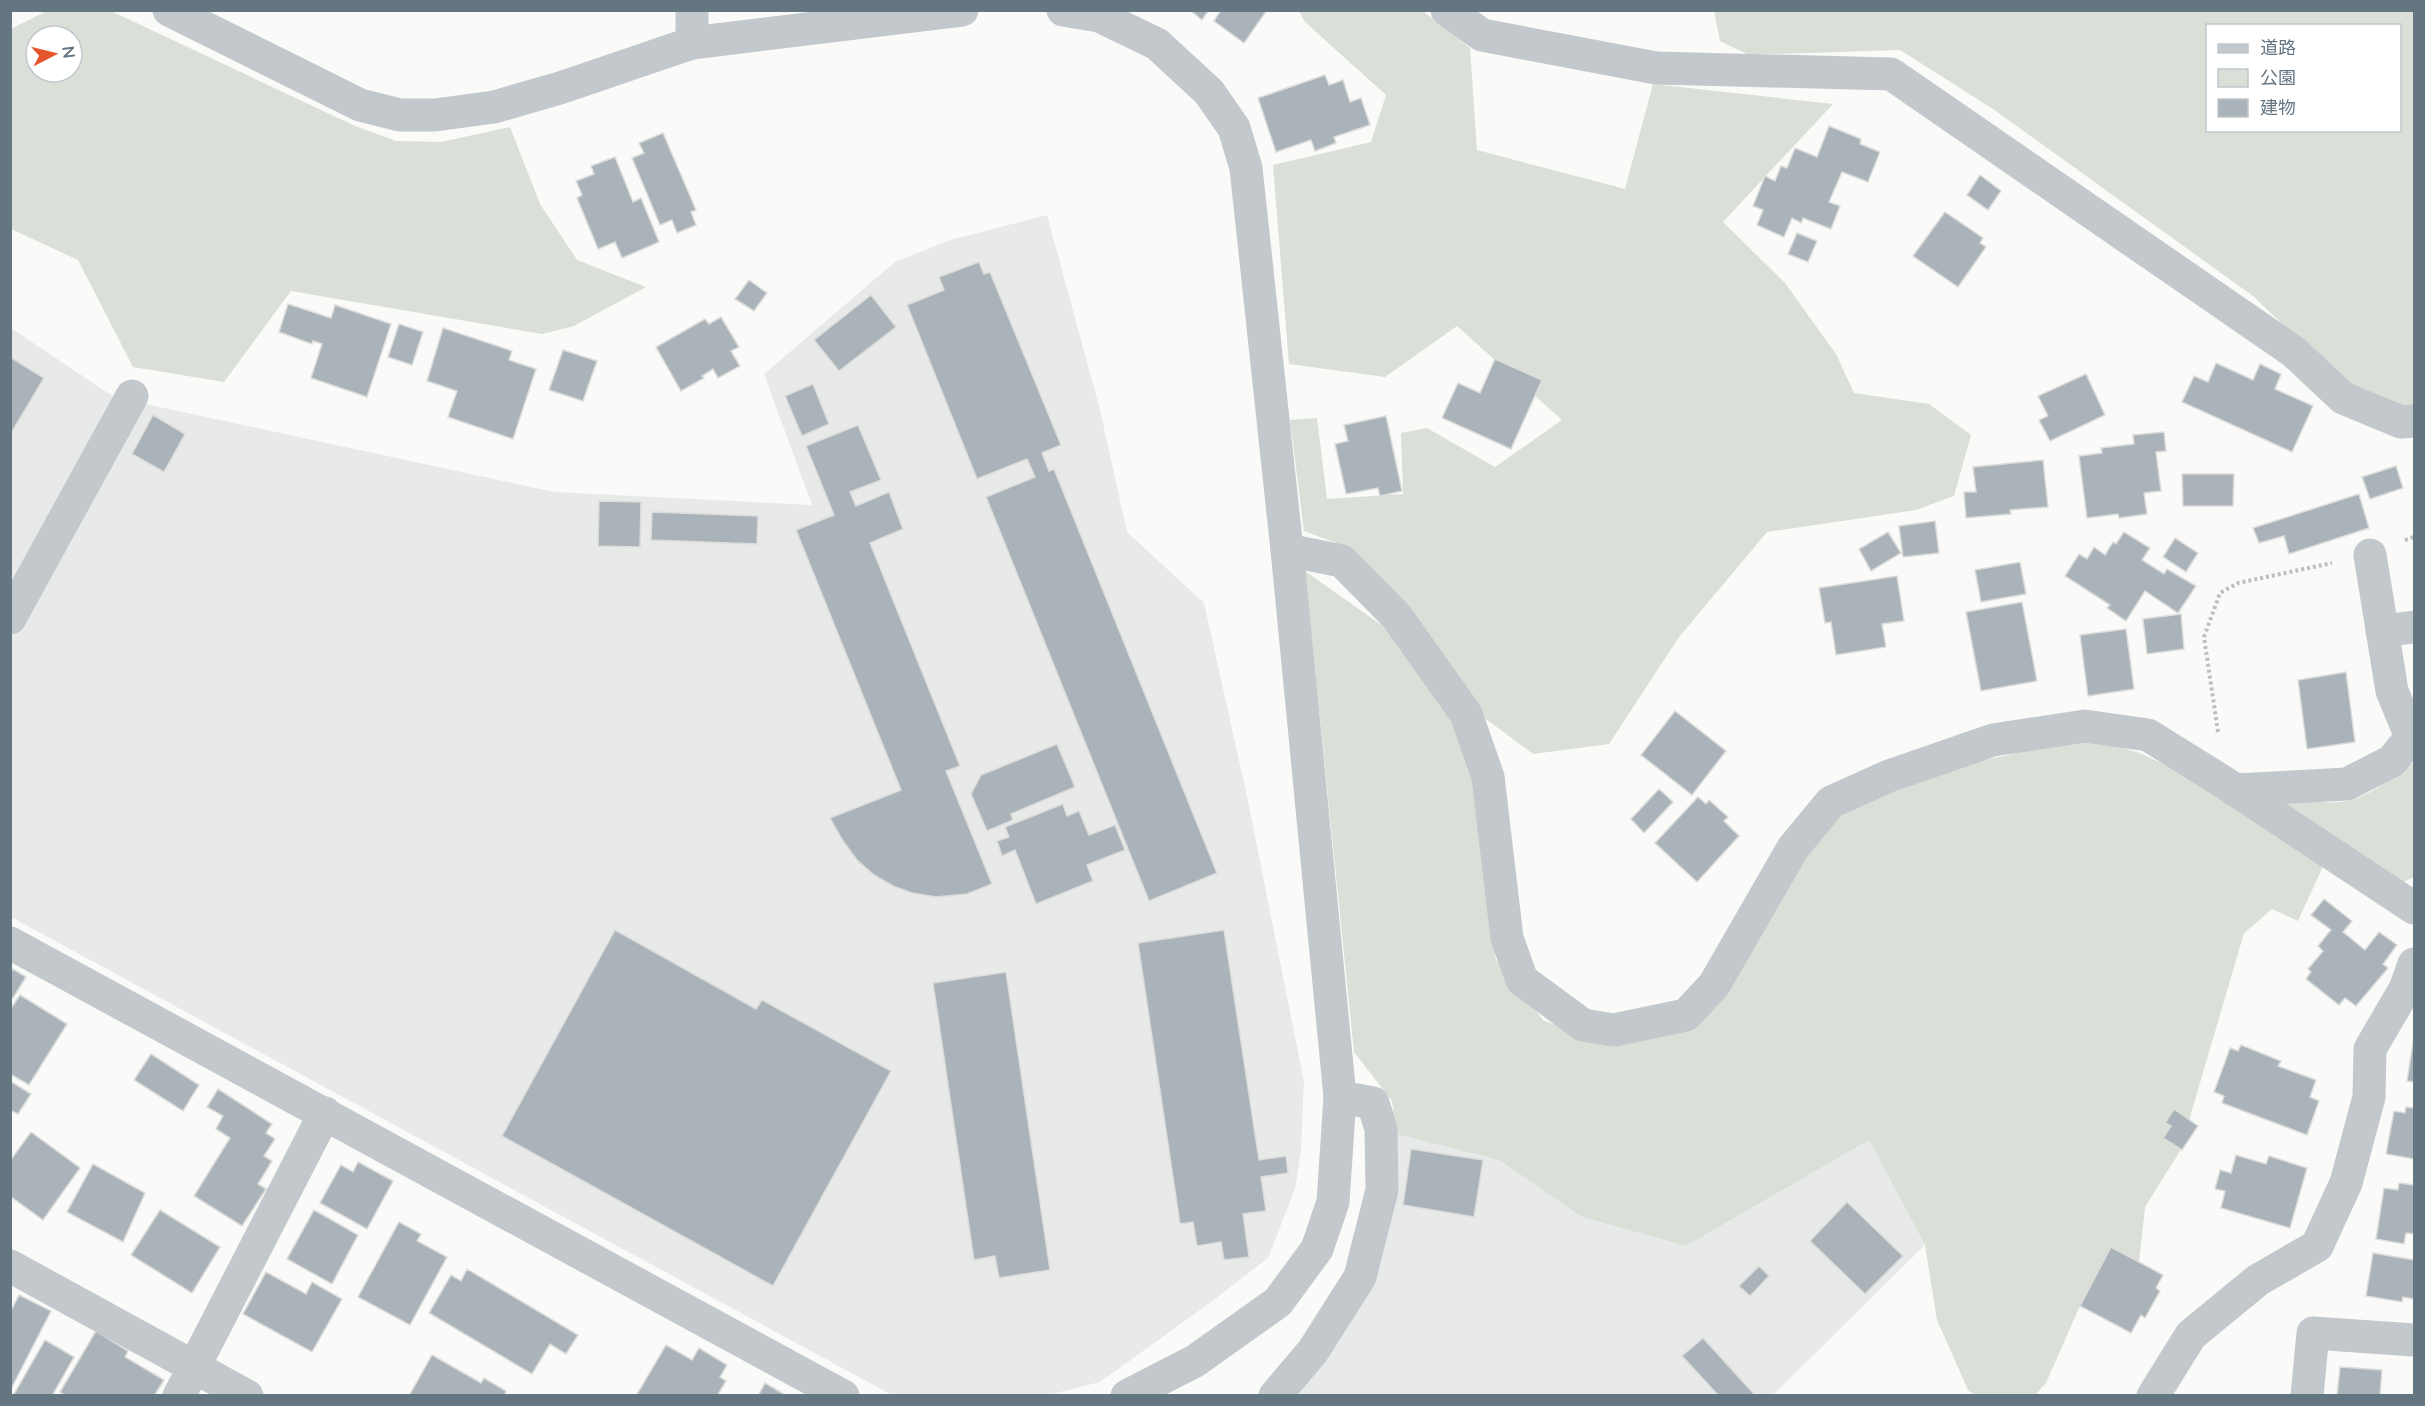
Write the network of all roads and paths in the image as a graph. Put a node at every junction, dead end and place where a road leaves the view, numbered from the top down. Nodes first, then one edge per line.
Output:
1 (169, 10) edge
2 (692, 10) edge
3 (962, 10) edge
4 (1063, 10) edge
5 (1447, 10) edge
6 (1100, 13) edge
7 (692, 43) junction
8 (132, 396) dead end
9 (2415, 421) edge
10 (1287, 550) junction
11 (2370, 555) joint
12 (10, 618) edge
13 (2415, 627) edge
14 (2382, 631) junction
15 (2230, 787) junction
16 (2415, 908) edge
17 (10, 943) edge
18 (2415, 964) edge
19 (1340, 1096) junction
20 (325, 1113) junction
21 (10, 1266) edge
22 (2415, 1340) edge
23 (194, 1366) junction
24 (179, 1395) edge
25 (247, 1395) edge
26 (843, 1395) edge
27 (1127, 1395) edge
28 (1275, 1395) edge
29 (2153, 1395) edge
30 (2307, 1395) edge

1 - 7 street
2 - 7 street
3 - 7 street
4 - 6 street
5 - 9 street
6 - 10 street
8 - 12 street
10 - 15 street
10 - 19 street
11 - 14 street
11 - 15 path
13 - 14 street
14 - 15 street
15 - 16 street
17 - 20 street
18 - 29 street
19 - 27 street
19 - 28 street
20 - 23 street
20 - 26 street
21 - 23 street
22 - 30 street
23 - 24 street
23 - 25 street

